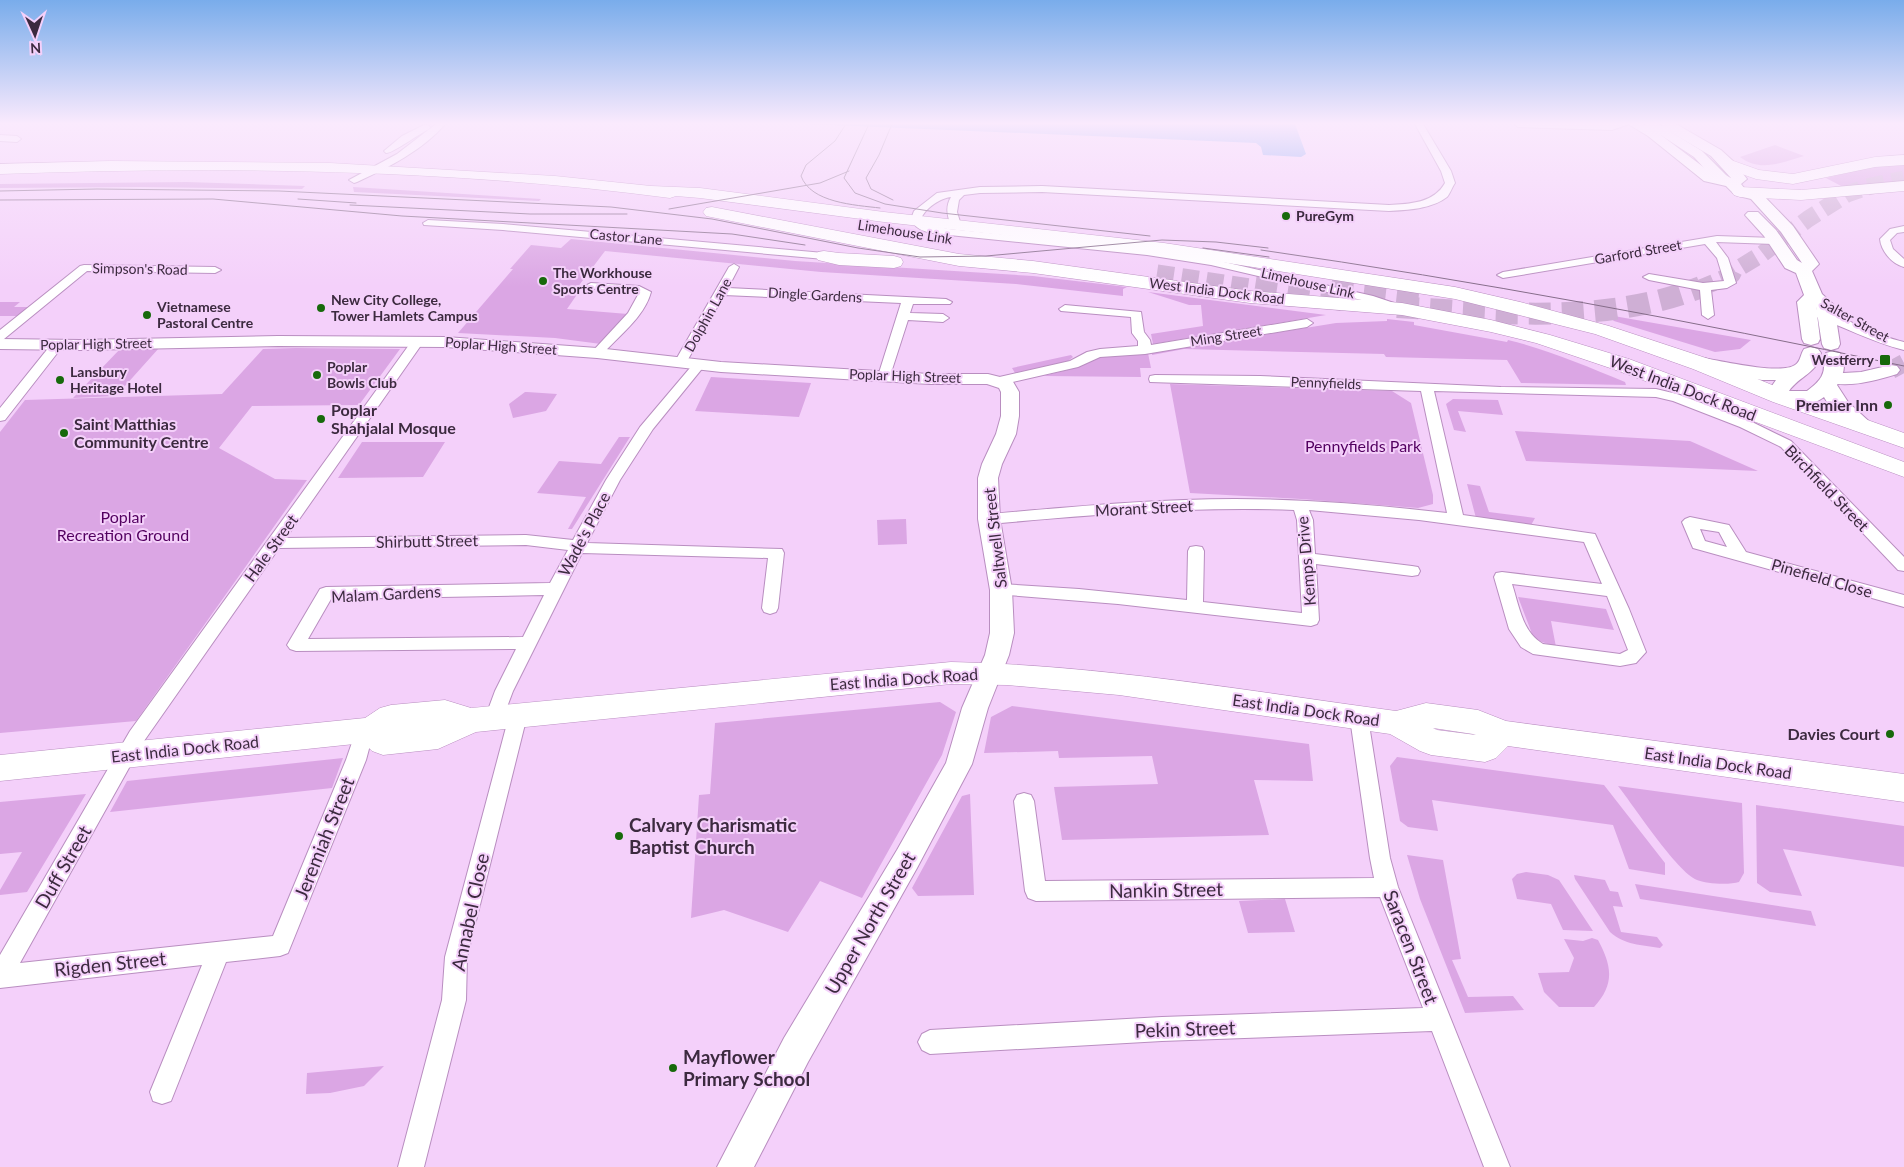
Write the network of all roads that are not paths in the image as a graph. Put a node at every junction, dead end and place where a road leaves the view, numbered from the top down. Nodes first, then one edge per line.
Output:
1 (274, 178) edge
2 (357, 178) edge
3 (523, 178) edge
4 (1449, 178) edge
5 (1710, 178) edge
6 (1739, 178) edge
7 (1768, 178) edge
8 (1820, 178) edge
9 (354, 180) junction
10 (1904, 186) edge
11 (1735, 187) junction
12 (1792, 187) junction
13 (653, 190) junction
14 (960, 193) junction
15 (668, 203) junction
16 (1766, 206) junction
17 (916, 221) junction
18 (428, 224) dead end
19 (956, 225) junction
20 (1904, 229) edge
21 (830, 234) junction
22 (1706, 240) junction
23 (1774, 241) junction
24 (824, 256) junction
25 (1904, 264) edge
26 (1033, 267) junction
27 (734, 268) dead end
28 (215, 270) dead end
29 (1803, 270) junction
30 (1503, 275) dead end
31 (1649, 277) dead end
32 (1371, 280) junction
33 (591, 286) dead end
34 (1704, 287) junction
35 (722, 291) junction
36 (908, 300) junction
37 (946, 302) dead end
38 (1811, 304) junction
39 (1065, 309) dead end
40 (1402, 309) junction
41 (1423, 312) junction
42 (1708, 315) dead end
43 (903, 316) junction
44 (1827, 316) junction
45 (943, 318) dead end
46 (1307, 323) dead end
47 (0, 336) edge
48 (418, 341) junction
49 (0, 344) edge
50 (58, 344) junction
51 (1900, 344) edge
52 (1145, 350) junction
53 (597, 353) junction
54 (680, 362) junction
55 (1701, 364) junction
56 (699, 365) junction
57 (1832, 366) junction
58 (1891, 370) tunnel mouth
59 (1791, 375) junction
60 (884, 376) junction
61 (1155, 379) dead end
62 (1000, 381) junction
63 (1427, 387) junction
64 (1661, 387) junction
65 (1691, 390) junction
66 (1781, 397) junction
67 (0, 417) edge
68 (1864, 426) junction
69 (1904, 441) edge
70 (1904, 460) edge
71 (1904, 470) edge
72 (1300, 506) junction
73 (990, 519) junction
74 (1456, 520) junction
75 (274, 543) junction
76 (579, 547) junction
77 (1196, 551) dead end
78 (1739, 554) dead end
79 (1307, 558) junction
80 (1904, 566) edge
81 (1412, 571) dead end
82 (555, 589) junction
83 (1002, 590) junction
84 (1612, 590) junction
85 (1904, 601) edge
86 (1195, 607) junction
87 (770, 608) dead end
88 (528, 643) junction
89 (990, 673) junction
90 (494, 718) junction
91 (1359, 718) junction
92 (368, 730) junction
93 (126, 756) junction
94 (0, 768) edge
95 (1904, 788) edge
96 (1024, 801) dead end
97 (1386, 887) junction
98 (280, 946) joint
99 (218, 952) junction
100 (0, 976) edge
101 (1439, 1019) junction
102 (930, 1042) dead end
103 (162, 1092) dead end
104 (411, 1167) edge
105 (735, 1167) edge
106 (1497, 1167) edge

1 - 9 highway
2 - 9 street
3 - 13 highway
4 - 14 street
5 - 11 main road
6 - 11 main road
7 - 12 highway
8 - 12 highway
9 - 15 highway
10 - 12 highway
11 - 12 highway
11 - 16 main road
11 - 23 main road
12 - 16 highway
13 - 15 highway, Limehouse Link
13 - 17 highway
14 - 17 street
14 - 19 street
15 - 21 highway
16 - 29 main road
17 - 19 highway
17 - 40 street, Limehouse Link
18 - 24 street, Castor Lane
19 - 32 highway
20 - 25 street
21 - 24 highway
21 - 26 highway
22 - 23 street, Garford Street
22 - 30 street, Garford Street
22 - 34 street
23 - 29 main road
24 - 26 highway
26 - 40 highway, West India Dock Road
27 - 35 street, Dolphin Lane
28 - 47 street, Simpson's Road
29 - 38 main road
31 - 34 street
32 - 41 highway
32 - 55 highway, West India Dock Road
33 - 53 street
34 - 42 street
35 - 36 street, Dingle Gardens
35 - 54 street, Dolphin Lane
36 - 37 street, Dingle Gardens
36 - 43 street
38 - 44 main road
38 - 51 street, Salter Street
38 - 59 main road
39 - 52 street
40 - 41 highway, West India Dock Road
41 - 64 highway, West India Dock Road
43 - 45 street
43 - 60 street
44 - 51 street, Salter Street
44 - 57 main road
46 - 52 street, Ming Street
48 - 50 street, Poplar High Street
48 - 53 street, Poplar High Street
48 - 75 street, Hale Street
49 - 50 street, Poplar High Street
50 - 67 street
52 - 62 street, Ming Street
53 - 54 street, Poplar High Street
54 - 56 street, Poplar High Street
55 - 59 main road
55 - 66 highway, West India Dock Road
56 - 60 street, Poplar High Street
56 - 76 street, Wade's Place
57 - 58 street
57 - 66 main road
57 - 68 main road
59 - 66 main road
60 - 62 street, Poplar High Street
61 - 63 street, Pennyfields
62 - 73 street, Saltwell Street
63 - 64 street, Pennyfields
63 - 74 street
64 - 65 highway, West India Dock Road
64 - 80 street, Birchfield Street
65 - 66 highway
65 - 71 highway, West India Dock Road
66 - 68 highway, West India Dock Road
66 - 70 highway
68 - 69 highway, West India Dock Road
72 - 73 street, Morant Street
72 - 74 street, Morant Street
72 - 79 street, Kemps Drive
73 - 83 street, Saltwell Street
74 - 84 street, Morant Street
75 - 76 street, Shirbutt Street
75 - 93 street, Hale Street
76 - 82 street, Wade's Place
76 - 87 street, Shirbutt Street
77 - 86 street
78 - 85 street, Pinefield Close
79 - 81 street
79 - 86 street, Kemps Drive
82 - 88 street, Wade's Place
82 - 88 street, Malam Gardens
83 - 86 street, Kemps Drive
83 - 89 street, Saltwell Street
84 - 84 street
88 - 90 street, Wade's Place
89 - 90 highway, East India Dock Road
89 - 91 highway, East India Dock Road
89 - 105 street, Upper North Street
90 - 92 highway, East India Dock Road
90 - 104 street, Annabel Close
91 - 95 highway, East India Dock Road
91 - 97 street, Saracen Street
92 - 93 highway, East India Dock Road
92 - 98 street, Jeremiah Street
93 - 94 highway, East India Dock Road
93 - 100 street, Duff Street
96 - 97 street, Nankin Street
97 - 101 street, Saracen Street
98 - 99 street, Rigden Street
99 - 100 street, Rigden Street
99 - 103 street
101 - 102 street, Pekin Street
101 - 106 street, Saracen Street

